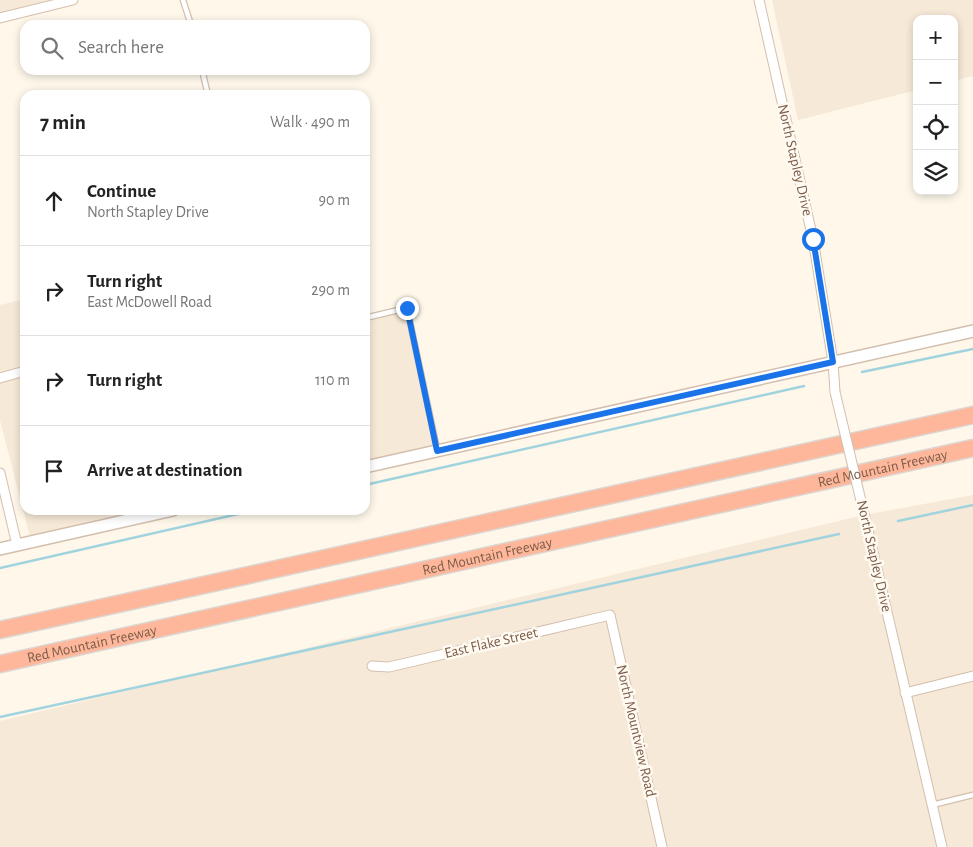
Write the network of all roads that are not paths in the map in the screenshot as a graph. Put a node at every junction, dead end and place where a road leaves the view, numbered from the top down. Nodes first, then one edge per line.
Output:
1 (73, 0) edge
2 (183, 0) edge
3 (759, 0) edge
4 (0, 18) edge
5 (189, 20) edge
6 (203, 75) edge
7 (207, 90) edge
8 (370, 317) edge
9 (973, 331) edge
10 (833, 362) junction
11 (20, 372) edge
12 (0, 378) edge
13 (973, 415) edge
14 (973, 448) edge
15 (437, 451) junction
16 (370, 466) edge
17 (0, 473) edge
18 (151, 515) edge
19 (17, 545) junction
20 (0, 549) edge
21 (610, 615) joint
22 (0, 630) edge
23 (0, 664) edge
24 (372, 666) dead end
25 (973, 676) edge
26 (906, 693) junction
27 (973, 795) edge
28 (932, 805) junction
29 (662, 847) edge
30 (942, 847) edge

1 - 4 street
2 - 5 lane
3 - 10 street, North Stapley Drive
6 - 7 lane
8 - 15 lane
9 - 10 street
10 - 15 street
10 - 26 street, North Stapley Drive, bridge
11 - 12 street
13 - 22 highway
14 - 23 highway, Red Mountain Freeway
15 - 16 street
17 - 19 street
18 - 19 street
19 - 20 street
21 - 24 street, East Flake Street
21 - 29 street, North Mountview Road
25 - 26 street
26 - 28 street, North Stapley Drive
27 - 28 lane
28 - 30 street, North Stapley Drive

